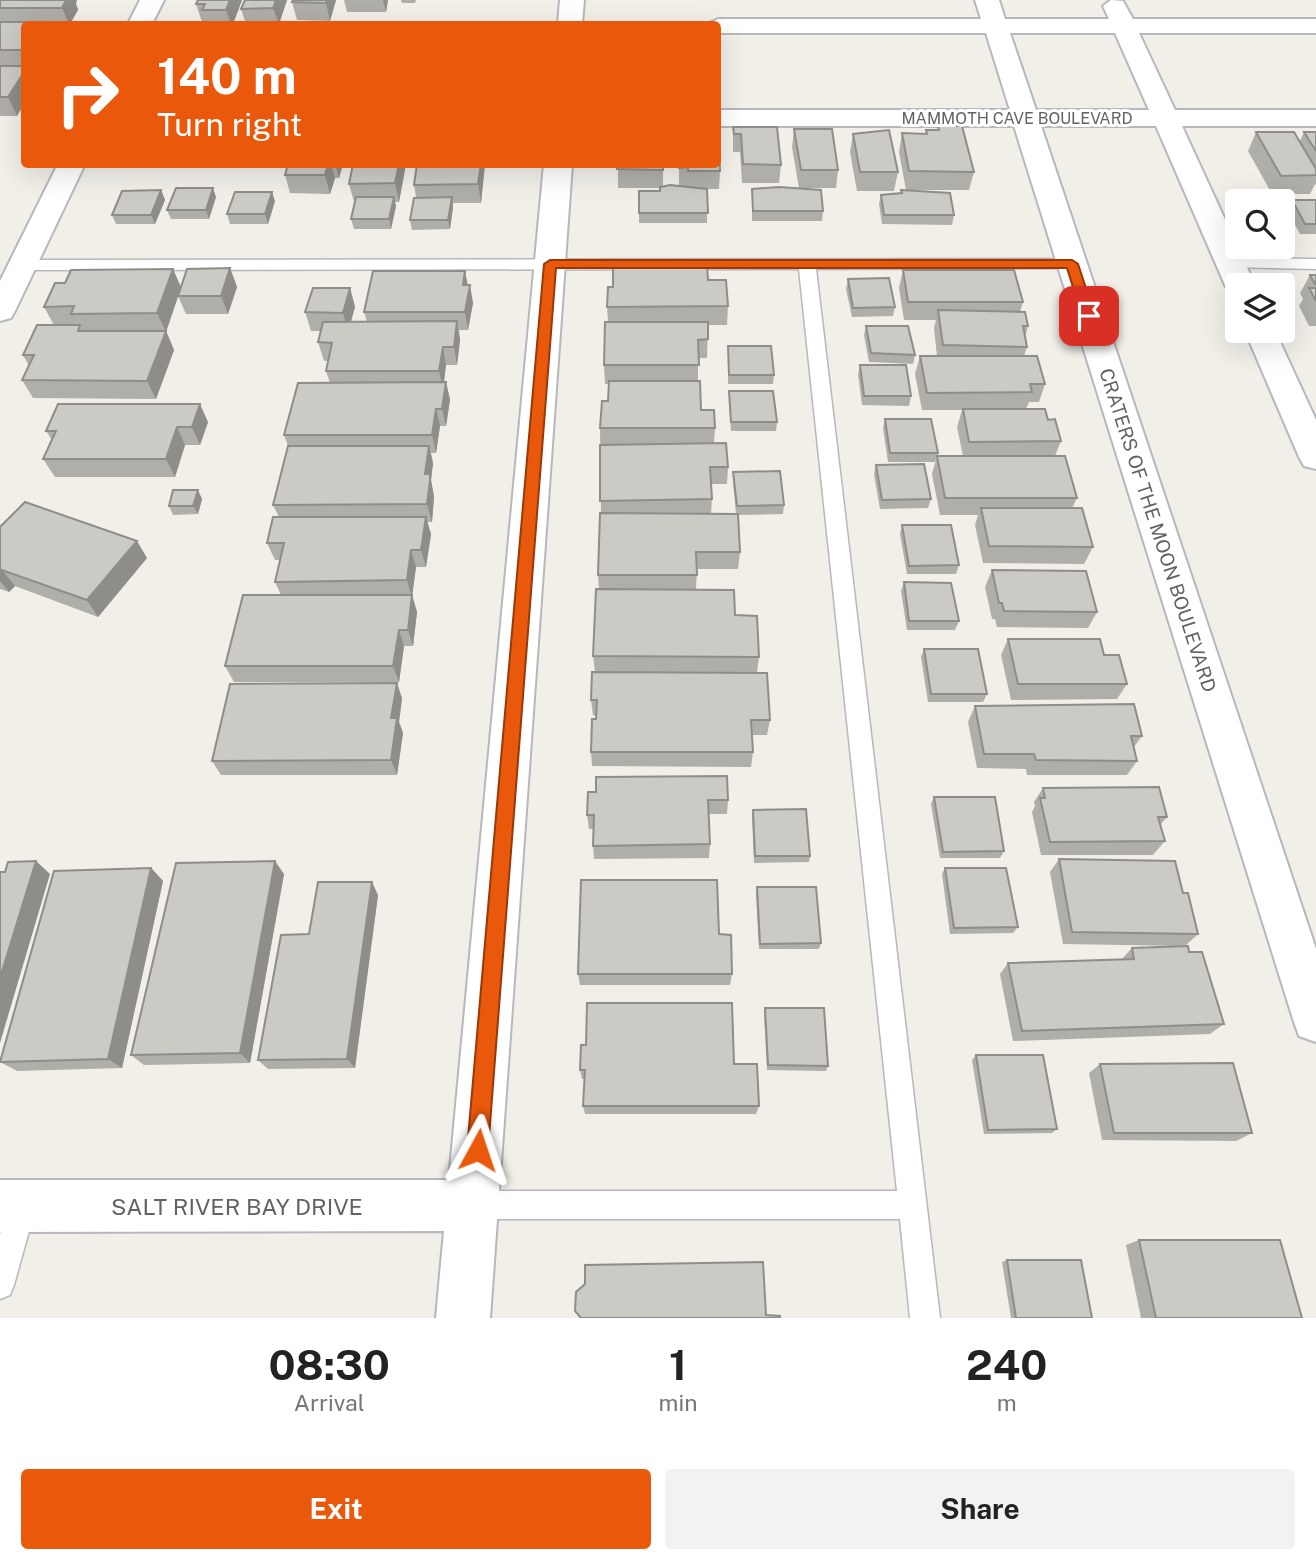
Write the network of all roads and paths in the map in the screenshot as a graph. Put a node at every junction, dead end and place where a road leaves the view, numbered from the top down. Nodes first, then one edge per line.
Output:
1 (152, 0) edge
2 (572, 0) edge
3 (1112, 0) edge
4 (991, 13) edge
5 (142, 21) edge
6 (570, 21) edge
7 (1124, 25) junction
8 (721, 26) edge
9 (1316, 26) edge
10 (721, 118) edge
11 (1025, 118) junction
12 (1165, 118) junction
13 (1316, 118) edge
14 (70, 168) edge
15 (558, 168) edge
16 (550, 264) junction
17 (1072, 264) junction
18 (1316, 264) edge
19 (23, 265) junction
20 (807, 265) junction
21 (1235, 273) edge
22 (1243, 273) edge
23 (0, 311) edge
24 (1265, 343) edge
25 (1316, 457) edge
26 (1316, 1019) edge
27 (473, 1205) junction
28 (911, 1205) junction
29 (11, 1206) edge
30 (0, 1285) edge
31 (463, 1318) edge
32 (925, 1318) edge

1 - 5 street
2 - 6 street
3 - 7 street
4 - 7 street
4 - 8 street
4 - 11 street, CRATERS OF THE MOON BOULEVARD
7 - 9 street
7 - 12 street
10 - 11 street, MAMMOTH CAVE BOULEVARD
11 - 12 street, MAMMOTH CAVE BOULEVARD
11 - 17 street, CRATERS OF THE MOON BOULEVARD
12 - 13 street, MAMMOTH CAVE BOULEVARD
12 - 21 street
14 - 19 street
15 - 16 street
16 - 19 lane
16 - 20 lane
16 - 27 street
17 - 20 lane
17 - 26 street, CRATERS OF THE MOON BOULEVARD
18 - 22 lane
19 - 23 street
20 - 28 lane
24 - 25 street
27 - 28 lane
27 - 29 street, SALT RIVER BAY DRIVE
27 - 31 street
28 - 32 lane
29 - 30 lane

